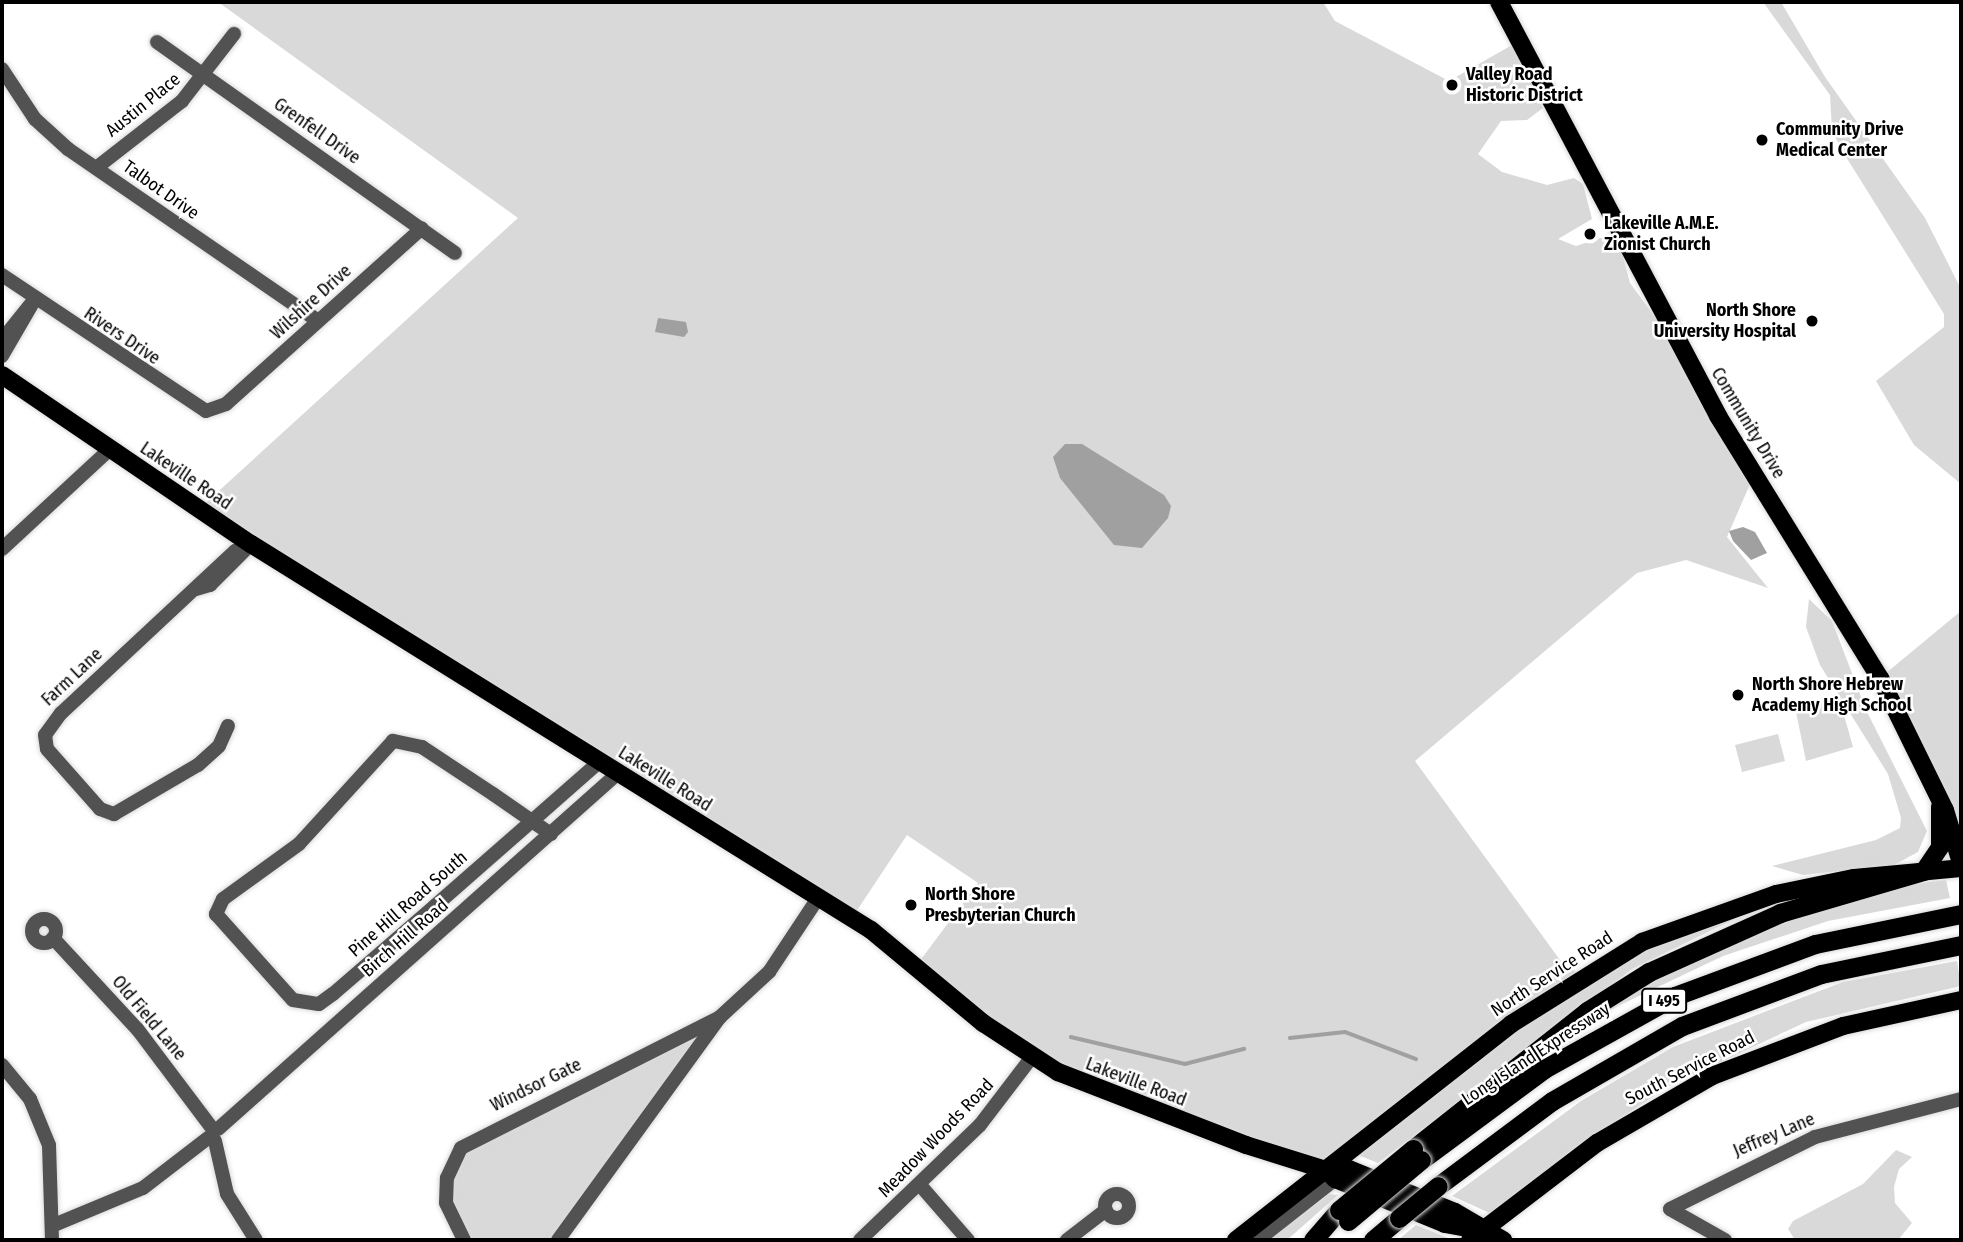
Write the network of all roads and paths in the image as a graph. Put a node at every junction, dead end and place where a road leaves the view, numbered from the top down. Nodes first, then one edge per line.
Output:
1 (1499, 2) edge
2 (234, 34) dead end
3 (157, 42) dead end
4 (2, 69) edge
5 (204, 77) junction
6 (96, 167) junction
7 (422, 229) junction
8 (455, 253) dead end
9 (2, 275) edge
10 (35, 299) junction
11 (318, 321) junction
12 (2, 340) edge
13 (2, 356) edge
14 (2, 376) edge
15 (226, 404) joint
16 (109, 450) junction
17 (251, 544) junction
18 (2, 549) edge
19 (228, 726) dead end
20 (598, 763) junction
21 (617, 774) junction
22 (1940, 800) junction
23 (532, 821) junction
24 (1961, 830) edge
25 (551, 834) junction
26 (1961, 866) edge
27 (1924, 870) junction
28 (818, 898) junction
29 (1961, 914) edge
30 (53, 938) dead end
31 (1953, 946) edge
32 (1961, 1000) edge
33 (720, 1017) junction
34 (1032, 1057) junction
35 (2, 1065) edge
36 (1961, 1099) edge
37 (213, 1134) junction
38 (1417, 1154) junction
39 (1337, 1173) junction
40 (920, 1185) junction
41 (1106, 1210) dead end
42 (1343, 1216) junction
43 (54, 1225) junction
44 (1476, 1235) edge
45 (52, 1240) edge
46 (256, 1240) edge
47 (464, 1240) edge
48 (558, 1240) edge
49 (860, 1240) edge
50 (968, 1240) edge
51 (1067, 1240) edge
52 (1236, 1240) edge
53 (1258, 1240) edge
54 (1313, 1240) edge
55 (1326, 1240) edge
56 (1373, 1240) edge
57 (1503, 1240) edge
58 (1725, 1240) edge

1 - 22 main road, Community Drive
2 - 5 street, Austin Place
3 - 5 street, Grenfell Drive
4 - 6 street, Talbot Drive
5 - 6 street, Austin Place
5 - 7 street, Grenfell Drive
6 - 11 street, Talbot Drive
7 - 8 street, Grenfell Drive
7 - 11 street, Wilshire Drive
9 - 10 street, Rivers Drive
10 - 12 street
10 - 13 street
10 - 15 street, Rivers Drive
11 - 15 street, Wilshire Drive
14 - 16 main road, Lakeville Road
16 - 17 main road, Lakeville Road
16 - 18 street
17 - 19 street, Farm Lane
17 - 20 main road, Lakeville Road
20 - 21 main road, Lakeville Road
20 - 23 street, Pine Hill Road South
21 - 25 street, Birch Hill Road
21 - 28 main road, Lakeville Road
22 - 24 main road
22 - 26 main road, Community Drive
22 - 27 main road
23 - 23 street, Pine Hill Road South
23 - 25 street
25 - 37 street, Birch Hill Road
26 - 27 main road, North Service Road
27 - 38 highway
27 - 39 main road, North Service Road
28 - 33 street, Windsor Gate
28 - 34 main road, Lakeville Road
29 - 38 highway, Long Island Expressway / I 495
30 - 37 street, Old Field Lane
31 - 56 highway, I 495, bridge
32 - 44 main road, South Service Road
33 - 47 street, Windsor Gate
33 - 48 street, Windsor Gate
34 - 39 main road, Lakeville Road
34 - 40 street, Meadow Woods Road
35 - 43 street
36 - 58 street, Jeffrey Lane
37 - 43 street, Birch Hill Road
37 - 46 street, Old Field Lane
38 - 42 highway, bridge
39 - 44 main road, Lakeville Road
39 - 52 main road, North Service Road
39 - 53 street
40 - 49 street, Meadow Woods Road
40 - 50 street
41 - 51 street
42 - 54 highway
42 - 55 highway
43 - 45 street
44 - 57 main road, Lakeville Road

